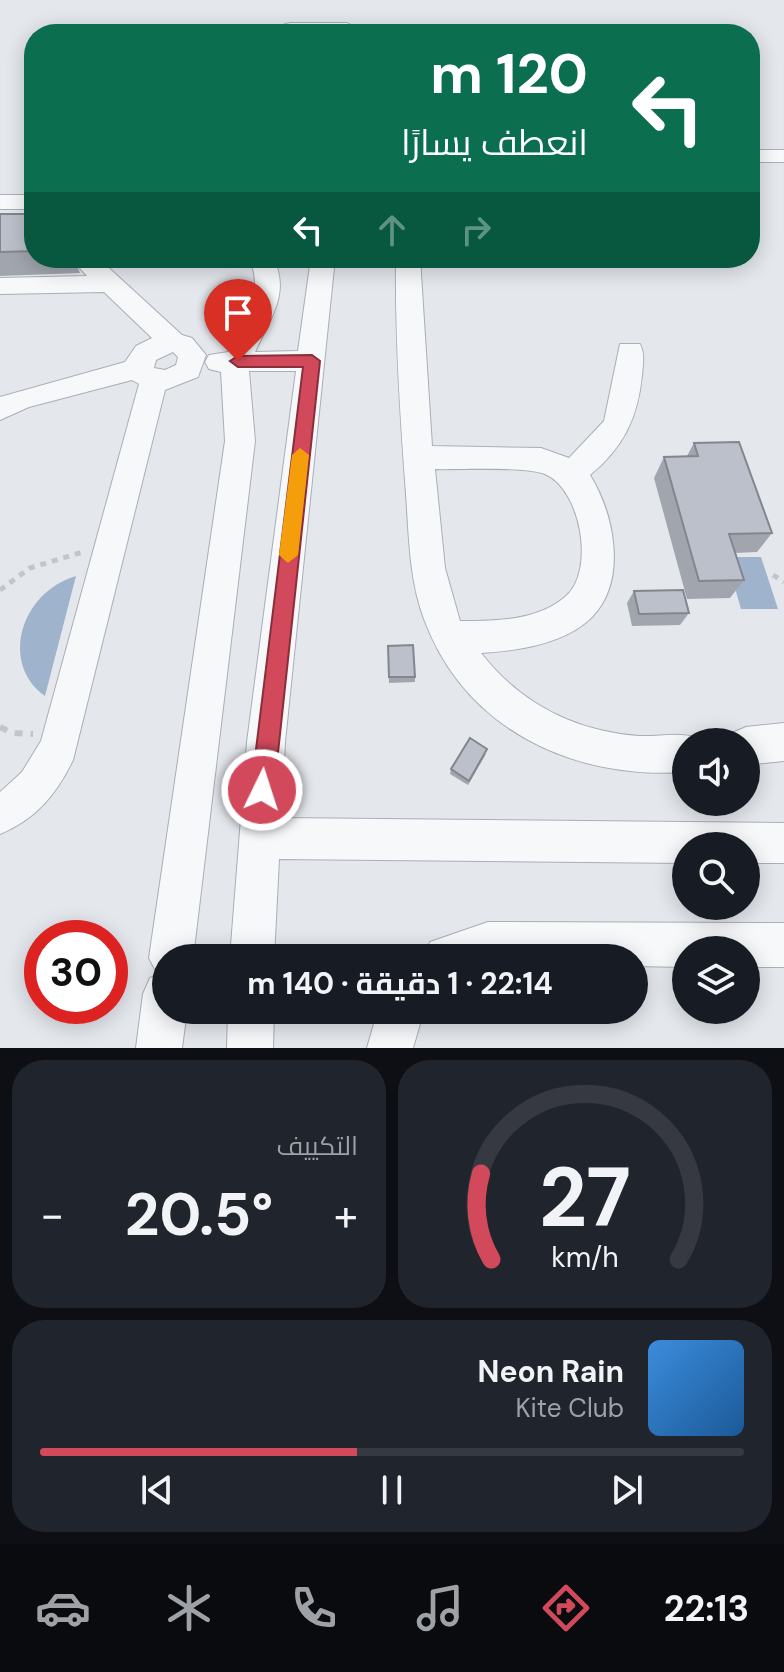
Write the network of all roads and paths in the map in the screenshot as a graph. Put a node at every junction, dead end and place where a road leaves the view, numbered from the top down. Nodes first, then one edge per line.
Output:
1 (760, 156) edge
2 (784, 156) edge
3 (0, 202) edge
4 (24, 202) edge
5 (94, 268) edge
6 (267, 268) edge
7 (322, 268) edge
8 (409, 268) edge
9 (111, 284) junction
10 (0, 286) edge
11 (630, 351) dead end
12 (183, 352) junction
13 (238, 361) junction
14 (312, 361) junction
15 (146, 374) junction
16 (0, 409) edge
17 (418, 457) junction
18 (571, 474) junction
19 (111, 546) junction
20 (773, 575) dead end
21 (784, 582) edge
22 (0, 590) edge
23 (450, 637) junction
24 (784, 742) edge
25 (760, 745) edge
26 (672, 755) edge
27 (0, 814) edge
28 (259, 838) junction
29 (784, 843) edge
30 (173, 944) edge
31 (253, 944) edge
32 (648, 945) edge
33 (784, 945) edge
34 (162, 1024) edge
35 (251, 1024) edge
36 (397, 1024) edge
37 (159, 1048) edge
38 (250, 1048) edge
39 (390, 1048) edge

1 - 2 street
3 - 4 street
5 - 9 street
6 - 13 street
7 - 14 street
8 - 17 street
9 - 10 street
9 - 12 street
11 - 18 street
12 - 13 street
12 - 15 street
13 - 14 street
13 - 30 street
14 - 28 street
15 - 16 street
15 - 19 street
17 - 18 street
17 - 23 street
18 - 23 street
19 - 22 path
19 - 27 street
20 - 21 path
23 - 26 street
24 - 25 street
28 - 29 street
28 - 31 street
32 - 33 street
34 - 37 street
35 - 38 street
36 - 39 street

